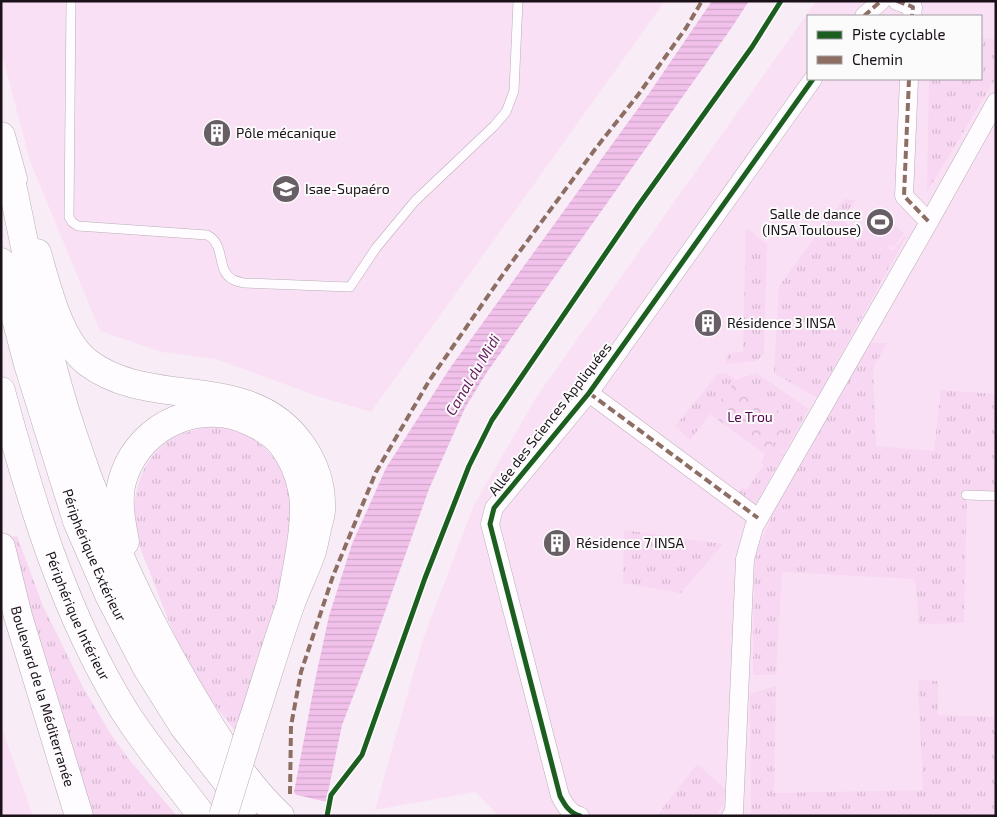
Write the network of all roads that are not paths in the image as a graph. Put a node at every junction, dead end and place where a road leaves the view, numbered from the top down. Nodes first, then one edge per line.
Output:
1 (71, 1) edge
2 (518, 1) edge
3 (881, 1) edge
4 (897, 1) edge
5 (865, 15) edge
6 (912, 15) edge
7 (812, 80) edge
8 (909, 80) edge
9 (996, 102) edge
10 (4, 146) edge
11 (929, 222) junction
12 (1, 262) edge
13 (1, 391) edge
14 (589, 393) junction
15 (1, 432) edge
16 (20, 460) junction
17 (966, 495) dead end
18 (996, 496) edge
19 (758, 518) junction
20 (1, 547) edge
21 (134, 585) junction
22 (291, 602) junction
23 (735, 814) edge
24 (79, 816) edge
25 (202, 816) edge
26 (223, 816) edge
27 (253, 816) edge
28 (280, 816) edge
29 (580, 816) edge

1 - 2 lane
3 - 5 street
4 - 6 street
7 - 14 street, Allée des Sciences Appliquées
8 - 11 street
9 - 11 street
10 - 21 main road
10 - 22 main road
11 - 19 street
12 - 27 main road, Périphérique Extérieur
13 - 16 main road, Périphérique Intérieur
14 - 19 street, Allée des Sciences Appliquées
14 - 29 street, Allée des Sciences Appliquées
15 - 16 main road
16 - 25 main road, Périphérique Intérieur
17 - 18 lane
19 - 23 street
20 - 24 main road, Boulevard de la Méditerranée
21 - 22 main road
21 - 28 main road
22 - 26 main road, bridge

